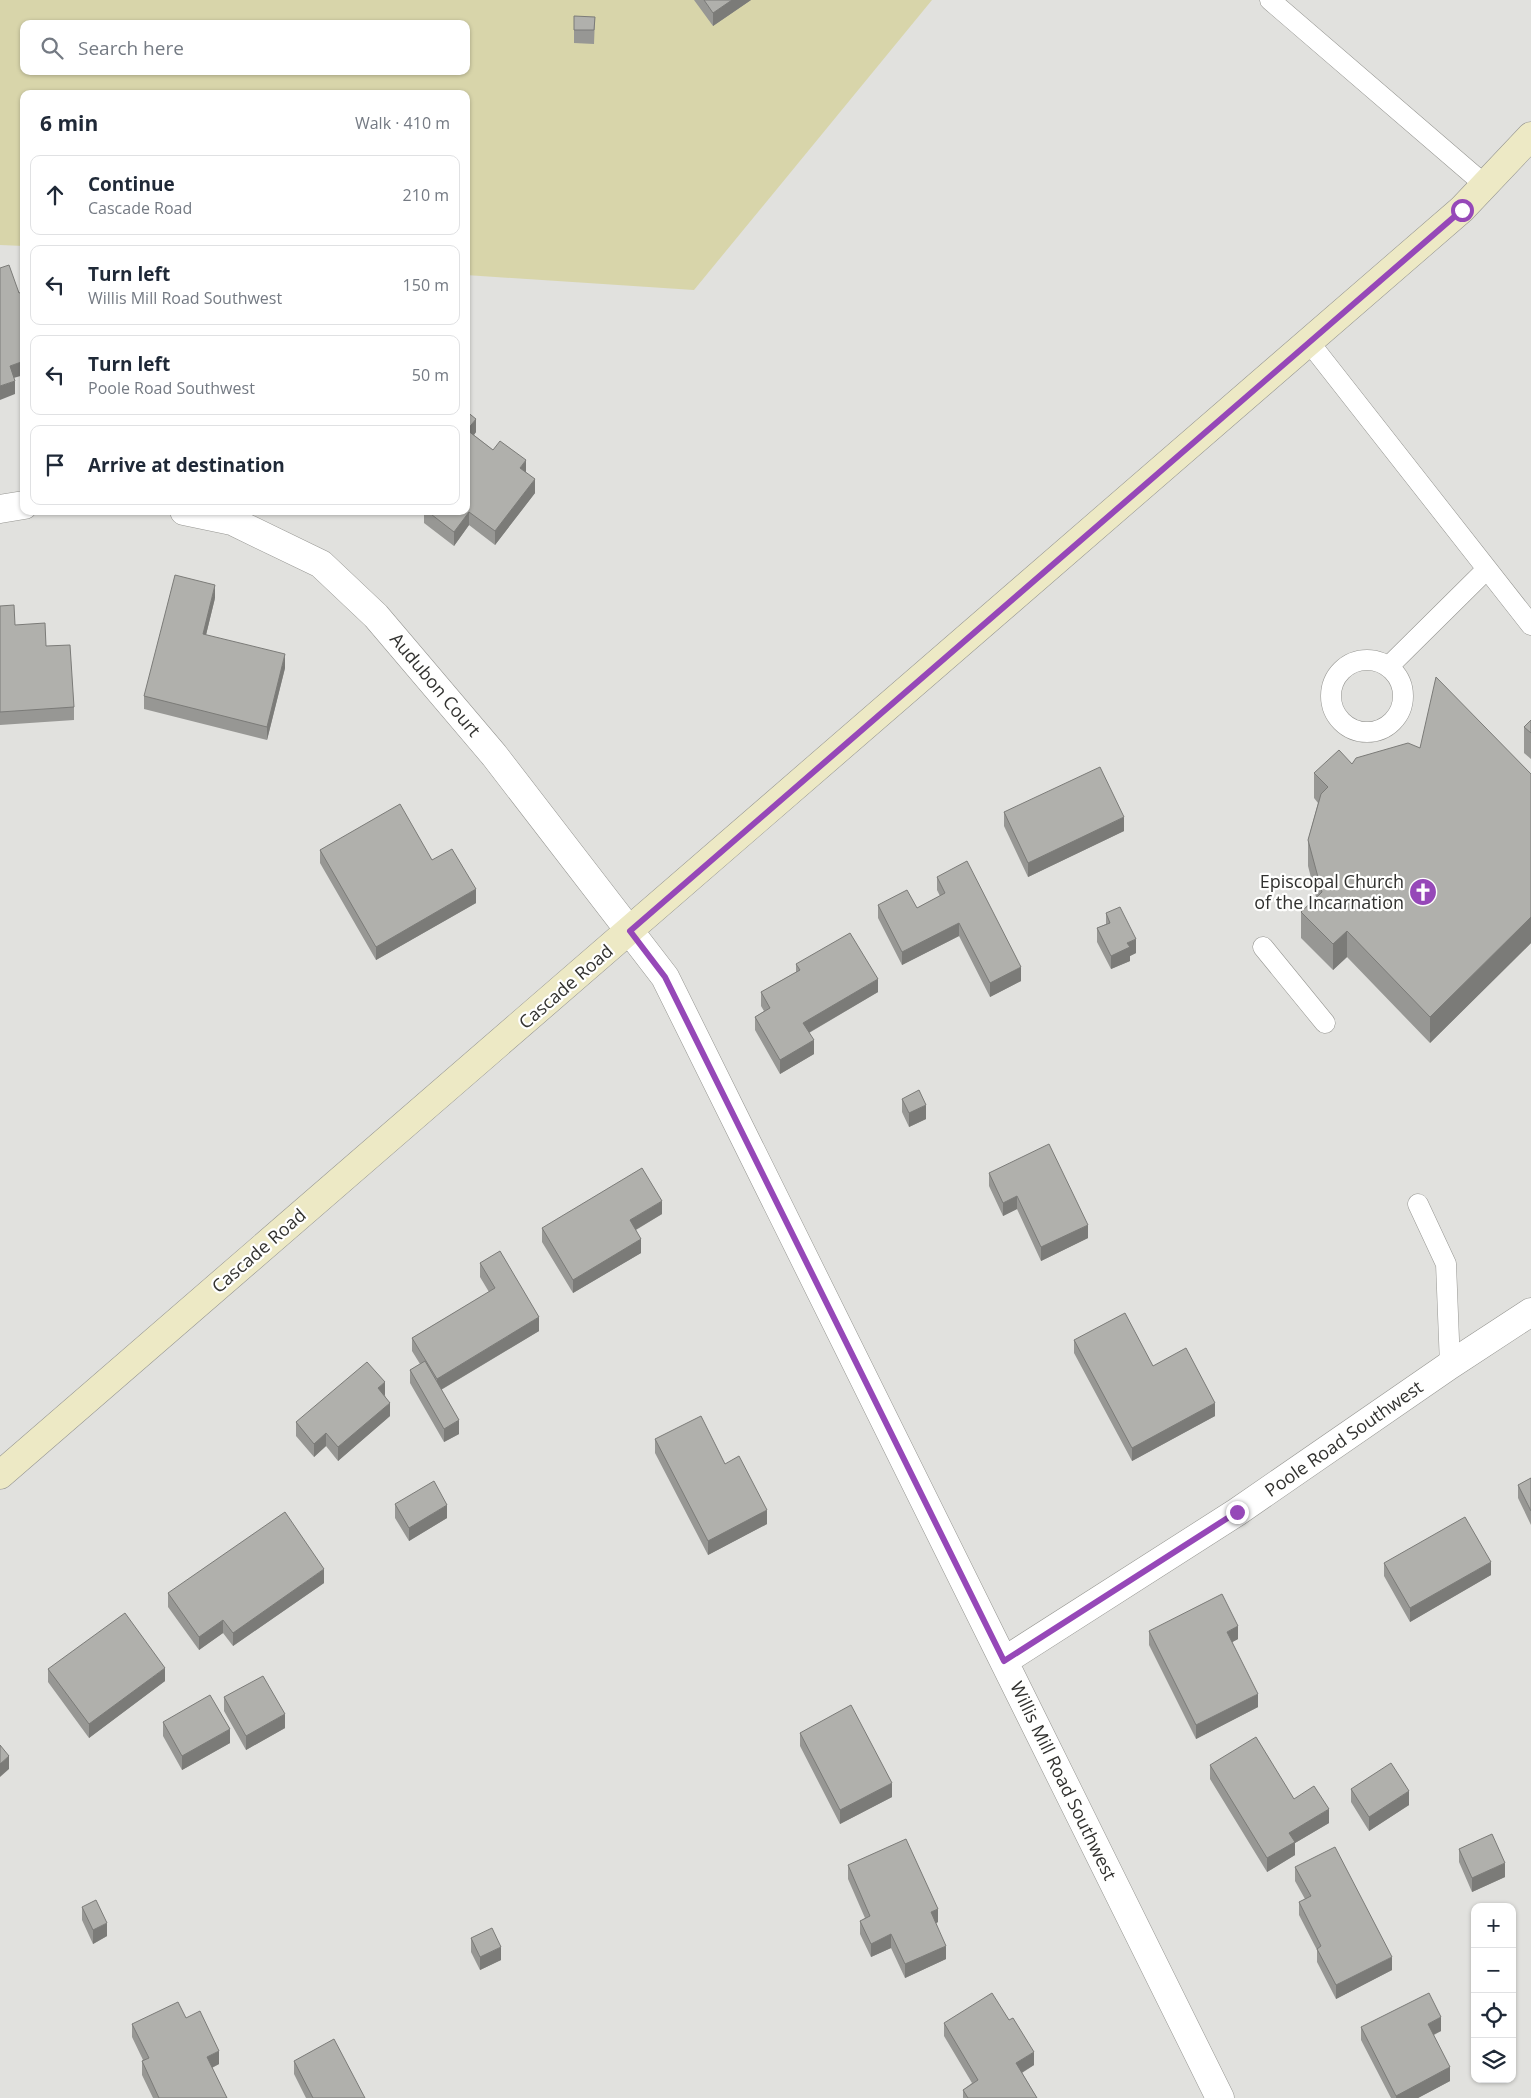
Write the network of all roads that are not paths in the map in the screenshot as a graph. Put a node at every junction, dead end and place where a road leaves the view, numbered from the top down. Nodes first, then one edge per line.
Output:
1 (1270, 0) edge
2 (1531, 136) edge
3 (1485, 184) junction
4 (1309, 342) junction
5 (20, 506) edge
6 (0, 509) edge
7 (203, 515) edge
8 (1487, 569) junction
9 (1531, 625) edge
10 (1388, 667) dead end
11 (630, 931) junction
12 (1263, 947) dead end
13 (1325, 1023) dead end
14 (1418, 1204) dead end
15 (1531, 1312) edge
16 (1450, 1365) junction
17 (0, 1475) edge
18 (1004, 1661) junction
19 (1220, 2098) edge

1 - 3 lane
2 - 3 main road, Cascade Road
3 - 4 main road, Cascade Road
4 - 8 lane
4 - 11 main road, Cascade Road
5 - 6 street
7 - 11 street, Audubon Court
8 - 9 lane
8 - 10 lane
11 - 17 main road, Cascade Road
11 - 18 street, Willis Mill Road Southwest
12 - 13 lane
14 - 16 lane
15 - 16 street, Poole Road Southwest
16 - 18 street, Poole Road Southwest
18 - 19 street, Willis Mill Road Southwest

